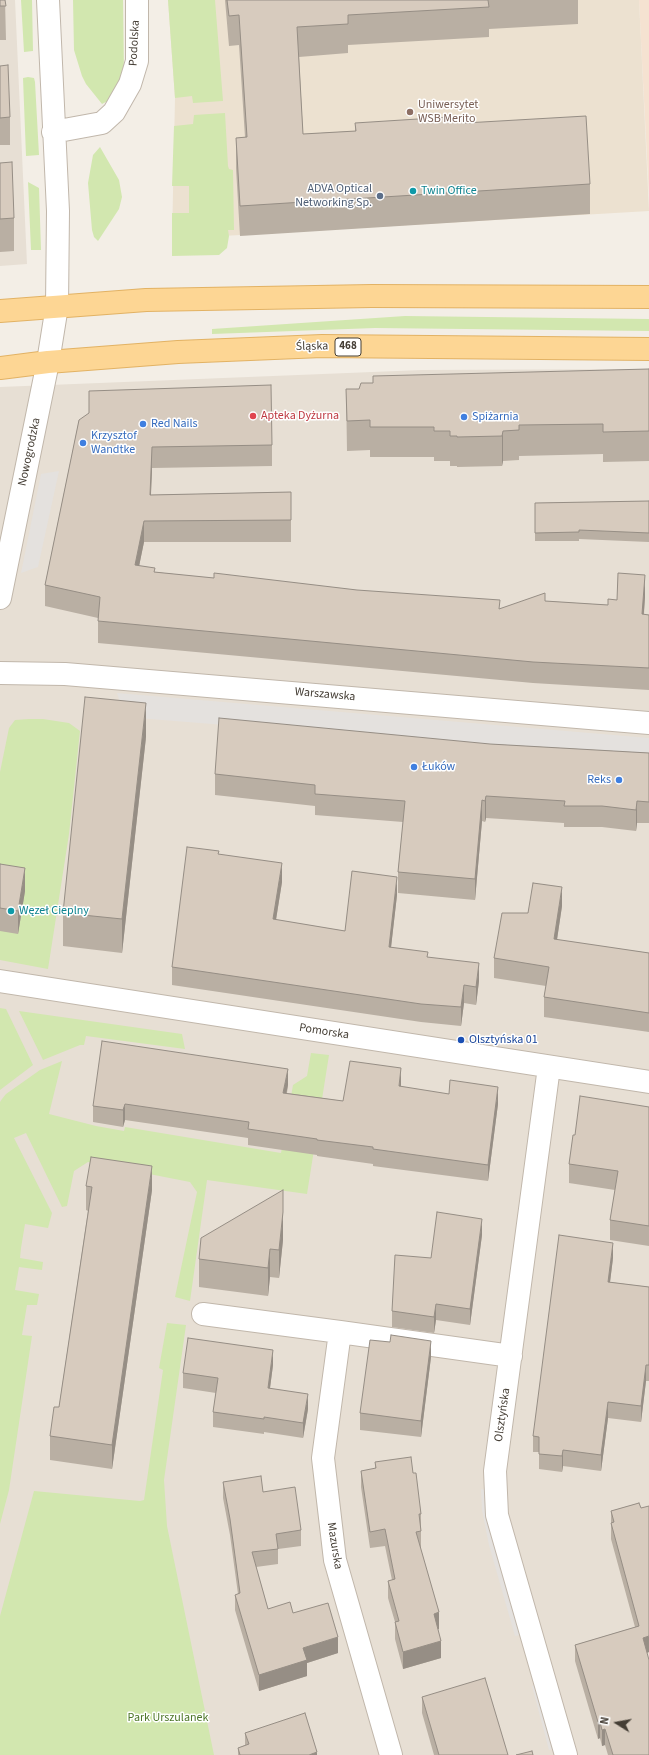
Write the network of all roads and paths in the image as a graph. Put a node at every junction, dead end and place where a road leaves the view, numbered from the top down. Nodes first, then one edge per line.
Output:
1 (48, 0) edge
2 (137, 0) edge
3 (54, 132) junction
4 (649, 297) edge
5 (57, 306) junction
6 (0, 311) edge
7 (649, 349) edge
8 (48, 362) junction
9 (0, 368) edge
10 (0, 598) edge
11 (0, 673) edge
12 (649, 723) edge
13 (0, 981) edge
14 (549, 1067) junction
15 (649, 1082) edge
16 (203, 1314) dead end
17 (340, 1332) junction
18 (511, 1356) junction
19 (391, 1755) edge
20 (566, 1755) edge

1 - 3 street
2 - 3 street, Podolska
3 - 5 street
4 - 5 main road
5 - 6 main road
5 - 8 street, Nowogrodzka
7 - 8 main road, Śląska / 468
8 - 9 main road, Śląska / 468
8 - 10 street, Nowogrodzka
11 - 12 street, Warszawska
13 - 14 street, Pomorska
14 - 15 street, Pomorska
14 - 18 street, Olsztyńska
16 - 17 street
17 - 18 street
17 - 19 street, Mazurska
18 - 20 street, Olsztyńska

